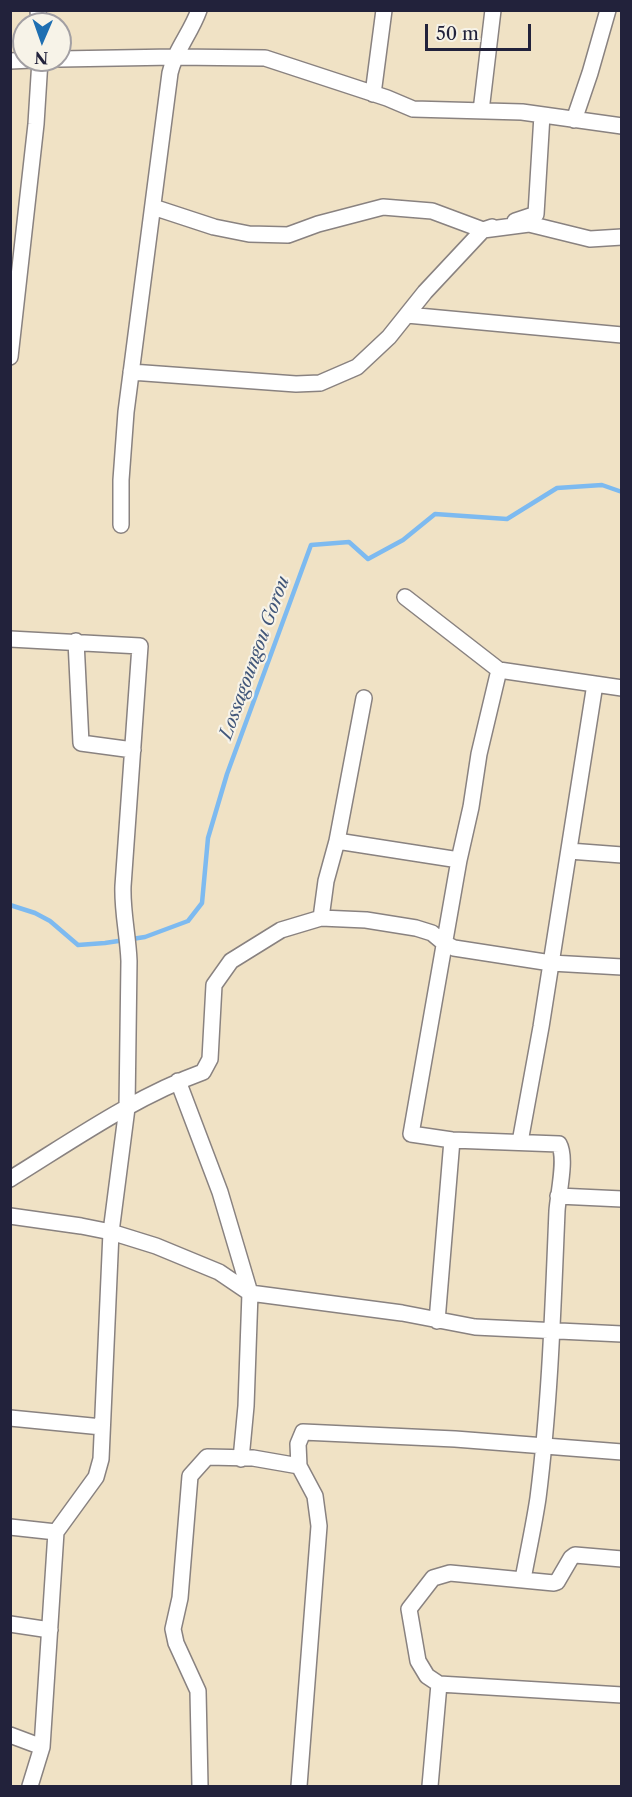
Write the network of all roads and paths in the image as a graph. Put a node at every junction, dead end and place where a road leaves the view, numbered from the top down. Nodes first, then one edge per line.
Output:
1 (199, 10) edge
2 (384, 10) edge
3 (494, 10) edge
4 (608, 10) edge
5 (174, 57) junction
6 (72, 59) edge
7 (39, 72) edge
8 (374, 94) junction
9 (481, 111) junction
10 (542, 115) junction
11 (574, 120) junction
12 (621, 126) edge
13 (153, 207) junction
14 (483, 230) junction
15 (621, 237) edge
16 (407, 315) junction
17 (621, 335) edge
18 (10, 357) edge
19 (131, 372) junction
20 (121, 525) dead end
21 (405, 597) dead end
22 (10, 639) edge
23 (76, 641) junction
24 (499, 670) junction
25 (595, 684) junction
26 (621, 688) edge
27 (364, 698) dead end
28 (134, 750) junction
29 (337, 841) junction
30 (568, 851) junction
31 (621, 855) edge
32 (459, 860) junction
33 (321, 918) junction
34 (444, 944) junction
35 (551, 963) junction
36 (621, 967) edge
37 (178, 1081) junction
38 (127, 1108) junction
39 (452, 1140) junction
40 (520, 1142) junction
41 (10, 1179) edge
42 (558, 1196) junction
43 (621, 1199) edge
44 (10, 1216) edge
45 (111, 1232) junction
46 (250, 1293) junction
47 (437, 1321) junction
48 (552, 1332) junction
49 (621, 1334) edge
50 (10, 1418) edge
51 (102, 1427) junction
52 (544, 1445) junction
53 (621, 1452) edge
54 (242, 1459) junction
55 (299, 1466) junction
56 (10, 1527) edge
57 (56, 1532) junction
58 (621, 1559) edge
59 (523, 1579) junction
60 (10, 1624) edge
61 (50, 1630) junction
62 (439, 1684) junction
63 (621, 1695) edge
64 (10, 1735) edge
65 (42, 1747) junction
66 (31, 1786) edge
67 (200, 1786) edge
68 (299, 1786) edge
69 (429, 1786) edge

1 - 5 street
2 - 8 street
3 - 9 street
4 - 11 street
5 - 6 street
5 - 8 street
5 - 13 street
7 - 18 street
8 - 9 street
9 - 10 street
10 - 11 street
10 - 14 street
11 - 12 street
13 - 14 street
13 - 19 street
14 - 15 street
14 - 16 street
16 - 17 street
16 - 19 street
19 - 20 street
21 - 24 street
22 - 23 street
23 - 28 street
23 - 28 street
24 - 25 street
24 - 32 street
25 - 26 street
25 - 30 street
27 - 29 street
28 - 38 street
29 - 32 street
29 - 33 street
30 - 31 street
30 - 35 street
32 - 34 street
33 - 34 street
33 - 37 street
34 - 35 street
34 - 39 street
35 - 36 street
35 - 40 street
37 - 38 street
37 - 46 street
38 - 41 street
38 - 45 street
39 - 40 street
39 - 47 street
40 - 42 street
42 - 43 street
42 - 48 street
44 - 45 street
45 - 46 street
45 - 51 street
46 - 47 street
46 - 54 street
47 - 48 street
48 - 49 street
48 - 52 street
50 - 51 street
51 - 57 street
52 - 53 street
52 - 55 street
52 - 59 street
54 - 55 street
54 - 67 street
55 - 68 street
56 - 57 street
57 - 61 street
58 - 59 street
59 - 62 street
60 - 61 street
61 - 65 street
62 - 63 street
62 - 69 street
64 - 65 street
65 - 66 street

